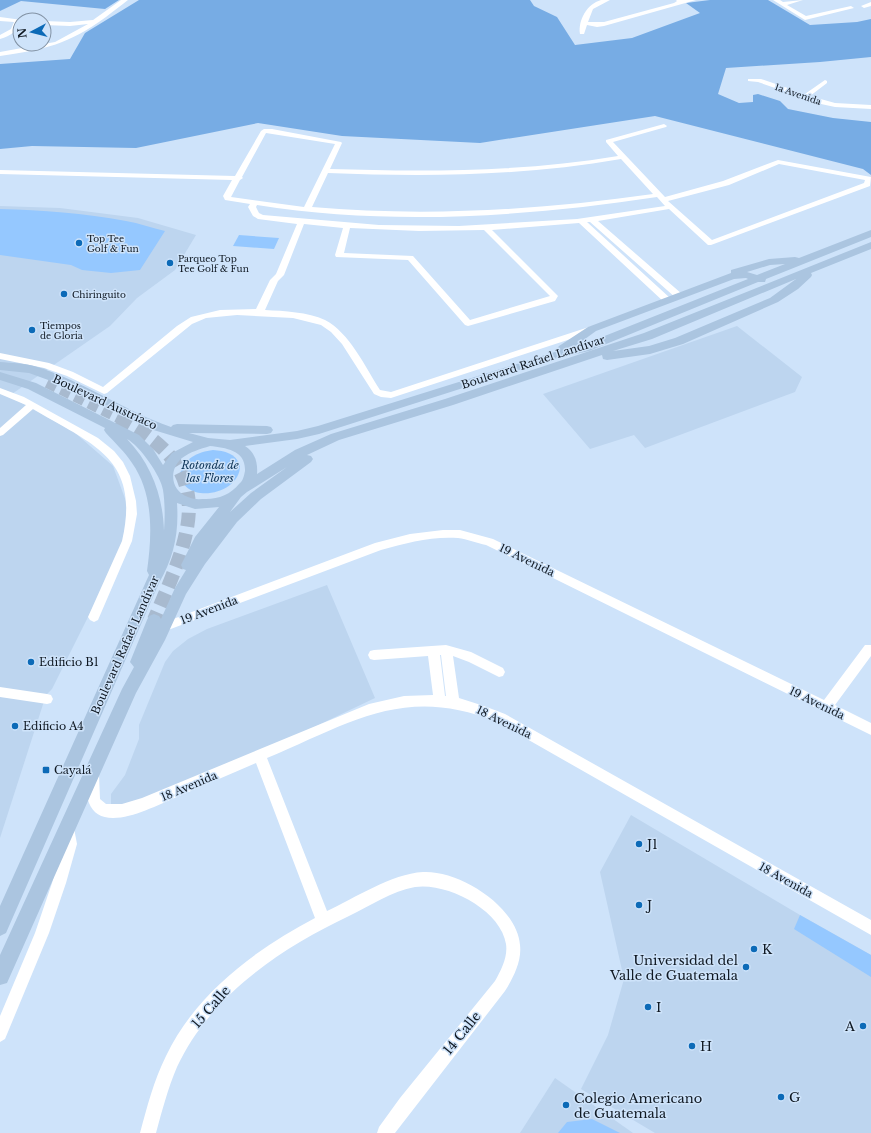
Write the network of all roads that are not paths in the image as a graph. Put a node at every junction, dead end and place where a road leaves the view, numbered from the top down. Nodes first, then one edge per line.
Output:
1 (125, 0) edge
2 (608, 0) edge
3 (693, 0) edge
4 (776, 0) edge
5 (800, 0) edge
6 (678, 2) edge
7 (782, 4) junction
8 (871, 4) edge
9 (864, 6) dead end
10 (851, 8) dead end
11 (0, 19) edge
12 (12, 20) edge
13 (95, 21) junction
14 (52, 23) edge
15 (585, 23) junction
16 (12, 32) edge
17 (582, 33) dead end
18 (0, 37) edge
19 (0, 54) edge
20 (750, 80) dead end
21 (825, 82) dead end
22 (805, 97) junction
23 (871, 107) edge
24 (664, 126) dead end
25 (623, 157) junction
26 (326, 171) junction
27 (0, 172) edge
28 (239, 178) junction
29 (660, 198) junction
30 (254, 203) junction
31 (670, 207) junction
32 (307, 209) junction
33 (592, 219) junction
34 (580, 220) junction
35 (301, 222) junction
36 (347, 226) junction
37 (487, 229) junction
38 (871, 233) edge
39 (871, 245) edge
40 (628, 251) junction
41 (618, 255) junction
42 (806, 260) junction
43 (816, 267) junction
44 (653, 273) junction
45 (732, 276) junction
46 (642, 277) junction
47 (759, 279) junction
48 (769, 286) junction
49 (679, 296) junction
50 (667, 300) junction
51 (774, 300) junction
52 (263, 313) junction
53 (592, 329) junction
54 (0, 356) edge
55 (551, 356) junction
56 (23, 360) junction
57 (0, 367) edge
58 (30, 369) junction
59 (0, 376) edge
60 (19, 381) junction
61 (47, 383) tunnel mouth
62 (0, 385) edge
63 (498, 385) junction
64 (0, 390) edge
65 (104, 391) junction
66 (32, 405) junction
67 (101, 422) junction
68 (354, 426) junction
69 (158, 427) junction
70 (201, 429) junction
71 (0, 433) edge
72 (210, 442) junction
73 (231, 444) junction
74 (168, 486) junction
75 (241, 491) junction
76 (153, 581) junction
77 (180, 592) junction
78 (94, 617) dead end
79 (159, 623) junction
80 (869, 649) dead end
81 (446, 650) junction
82 (433, 651) junction
83 (374, 655) dead end
84 (499, 672) dead end
85 (449, 674) junction
86 (437, 675) junction
87 (0, 692) edge
88 (47, 699) dead end
89 (447, 701) junction
90 (826, 707) junction
91 (871, 729) edge
92 (260, 756) junction
93 (94, 770) junction
94 (68, 828) junction
95 (323, 920) junction
96 (506, 925) joint
97 (0, 928) edge
98 (871, 928) edge
99 (0, 976) edge
100 (0, 1034) edge
101 (148, 1133) edge
102 (385, 1133) edge

1 - 13 street
2 - 15 street
3 - 6 street
4 - 7 street
5 - 7 street
6 - 15 street
7 - 10 street
8 - 9 street
11 - 12 street
13 - 14 street
13 - 19 street
15 - 17 street
16 - 18 street
20 - 22 street, 1a Avenida
21 - 22 street
22 - 23 street, 1a Avenida
24 - 25 street
25 - 26 street
25 - 29 street
26 - 28 street
26 - 32 street
27 - 28 street
28 - 30 street
29 - 31 street
29 - 31 street
29 - 32 street
30 - 32 street
30 - 35 street
31 - 33 street
33 - 34 street
33 - 40 street
34 - 37 street
34 - 41 street
35 - 36 street
35 - 52 street
36 - 37 street
36 - 37 street
38 - 42 main road, Boulevard Rafael Landívar
39 - 43 main road, Boulevard Rafael Landívar
40 - 41 street
40 - 44 street
41 - 46 street
42 - 45 main road
42 - 47 main road, Boulevard Rafael Landívar
43 - 48 main road, Boulevard Rafael Landívar
43 - 51 main road
44 - 46 street
44 - 49 street
45 - 47 main road
45 - 49 main road
46 - 50 street
47 - 48 main road
47 - 55 main road, Boulevard Rafael Landívar
48 - 51 main road
48 - 63 main road, Boulevard Rafael Landívar
49 - 50 main road
50 - 53 main road
51 - 63 main road
52 - 53 street
52 - 65 street
53 - 55 main road
54 - 56 street
55 - 68 main road, Boulevard Rafael Landívar
56 - 58 main road
56 - 65 street
57 - 58 main road, Boulevard Austríaco
57 - 61 main road
58 - 69 main road, Boulevard Austríaco
59 - 60 main road, Boulevard Austríaco
60 - 62 main road
60 - 67 main road, Boulevard Austríaco
63 - 68 main road, Boulevard Rafael Landívar
64 - 66 street
65 - 70 main road
66 - 71 street
66 - 78 street
67 - 74 main road, Boulevard Austríaco
67 - 76 main road
68 - 70 main road
68 - 73 main road, Boulevard Rafael Landívar
68 - 75 main road, Boulevard Rafael Landívar
68 - 77 main road
69 - 70 main road
69 - 72 main road, Boulevard Austríaco
72 - 73 main road
72 - 74 main road
73 - 75 main road
74 - 75 main road
74 - 76 main road, Boulevard Rafael Landívar
75 - 77 main road
76 - 97 main road, Boulevard Rafael Landívar
77 - 79 main road, Boulevard Rafael Landívar
79 - 90 street, 19 Avenida
79 - 93 main road, Boulevard Rafael Landívar
80 - 90 street
81 - 82 street
81 - 84 street
81 - 85 street
82 - 83 street
82 - 86 street
85 - 86 street
85 - 89 street
86 - 89 street
87 - 88 street
89 - 92 street, 18 Avenida
89 - 98 street, 18 Avenida
90 - 91 street, 19 Avenida
92 - 93 street, 18 Avenida
92 - 95 street
93 - 94 main road, Boulevard Rafael Landívar
94 - 99 main road, Boulevard Rafael Landívar
94 - 100 street
95 - 96 street, 15 Calle
95 - 101 street, 15 Calle
96 - 102 street, 14 Calle

